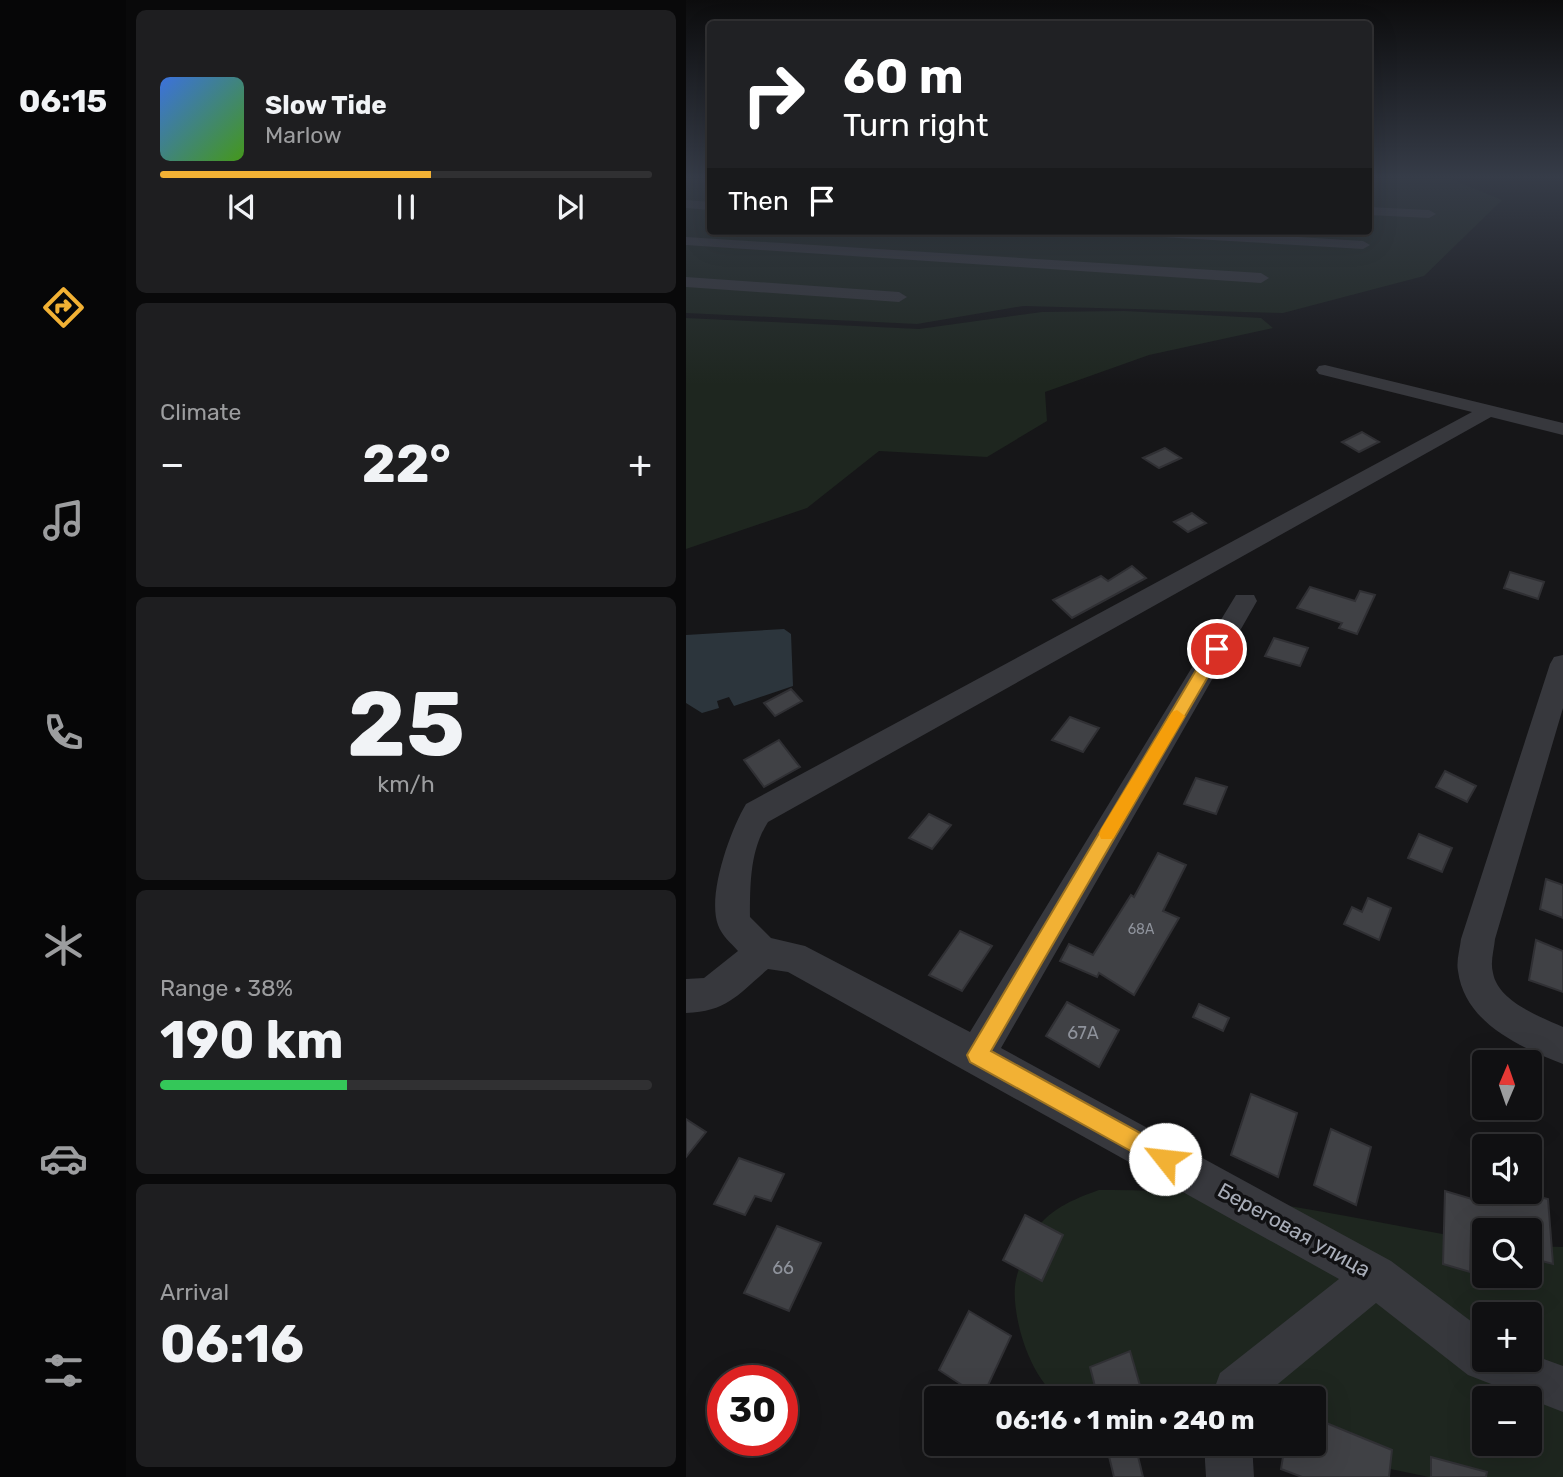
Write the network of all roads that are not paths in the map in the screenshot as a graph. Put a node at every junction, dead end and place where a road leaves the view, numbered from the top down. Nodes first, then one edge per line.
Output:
1 (794, 248) edge
2 (1261, 278) dead end
3 (686, 282) edge
4 (899, 297) dead end
5 (1325, 370) dead end
6 (1488, 411) junction
7 (1563, 429) edge
8 (1245, 601) dead end
9 (1563, 664) edge
10 (762, 953) junction
11 (686, 996) edge
12 (1563, 1046) edge
13 (977, 1055) junction
14 (1377, 1276) junction
15 (1472, 1349) edge
16 (1519, 1372) edge
17 (1241, 1386) edge
18 (1563, 1389) edge
19 (1229, 1456) edge
20 (1230, 1477) edge

1 - 2 street
3 - 4 street
5 - 6 street
6 - 7 street
6 - 10 street
8 - 13 street
9 - 12 street
10 - 11 street
10 - 13 street, Береговая улица
13 - 14 street, Береговая улица
14 - 15 street, Береговая улица
14 - 17 street
16 - 18 street, Береговая улица
19 - 20 street

